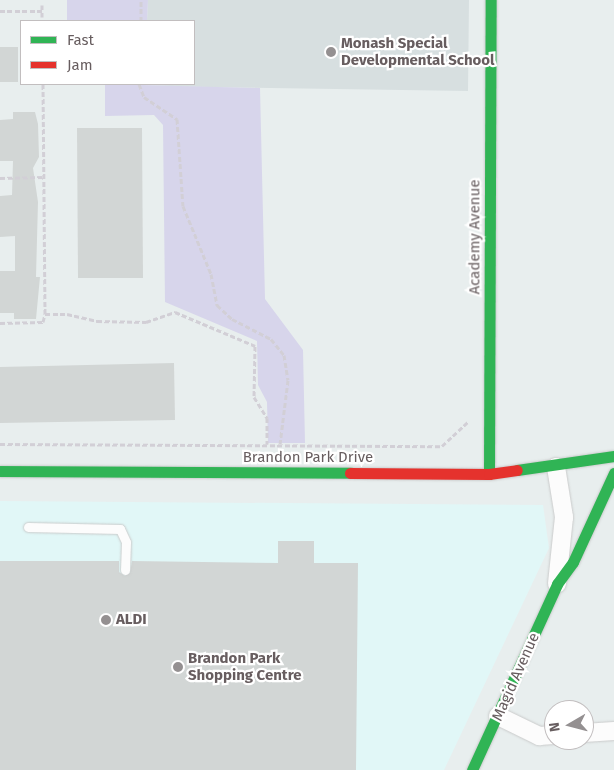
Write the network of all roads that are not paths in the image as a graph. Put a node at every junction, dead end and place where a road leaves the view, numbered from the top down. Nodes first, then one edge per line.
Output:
1 (491, 0) edge
2 (614, 456) edge
3 (556, 467) junction
4 (0, 471) edge
5 (614, 473) edge
6 (489, 474) junction
7 (28, 527) dead end
8 (125, 570) dead end
9 (557, 584) junction
10 (498, 716) junction
11 (614, 731) edge
12 (594, 732) edge
13 (544, 734) edge
14 (472, 770) edge

1 - 6 street, Academy Avenue
2 - 3 street, Brandon Park Drive
3 - 6 street, Brandon Park Drive
3 - 9 street, Magid Avenue
4 - 6 street, Brandon Park Drive
5 - 9 street, Magid Avenue
7 - 8 lane
9 - 10 street, Magid Avenue
10 - 13 street
10 - 14 street, Magid Avenue
11 - 12 street

